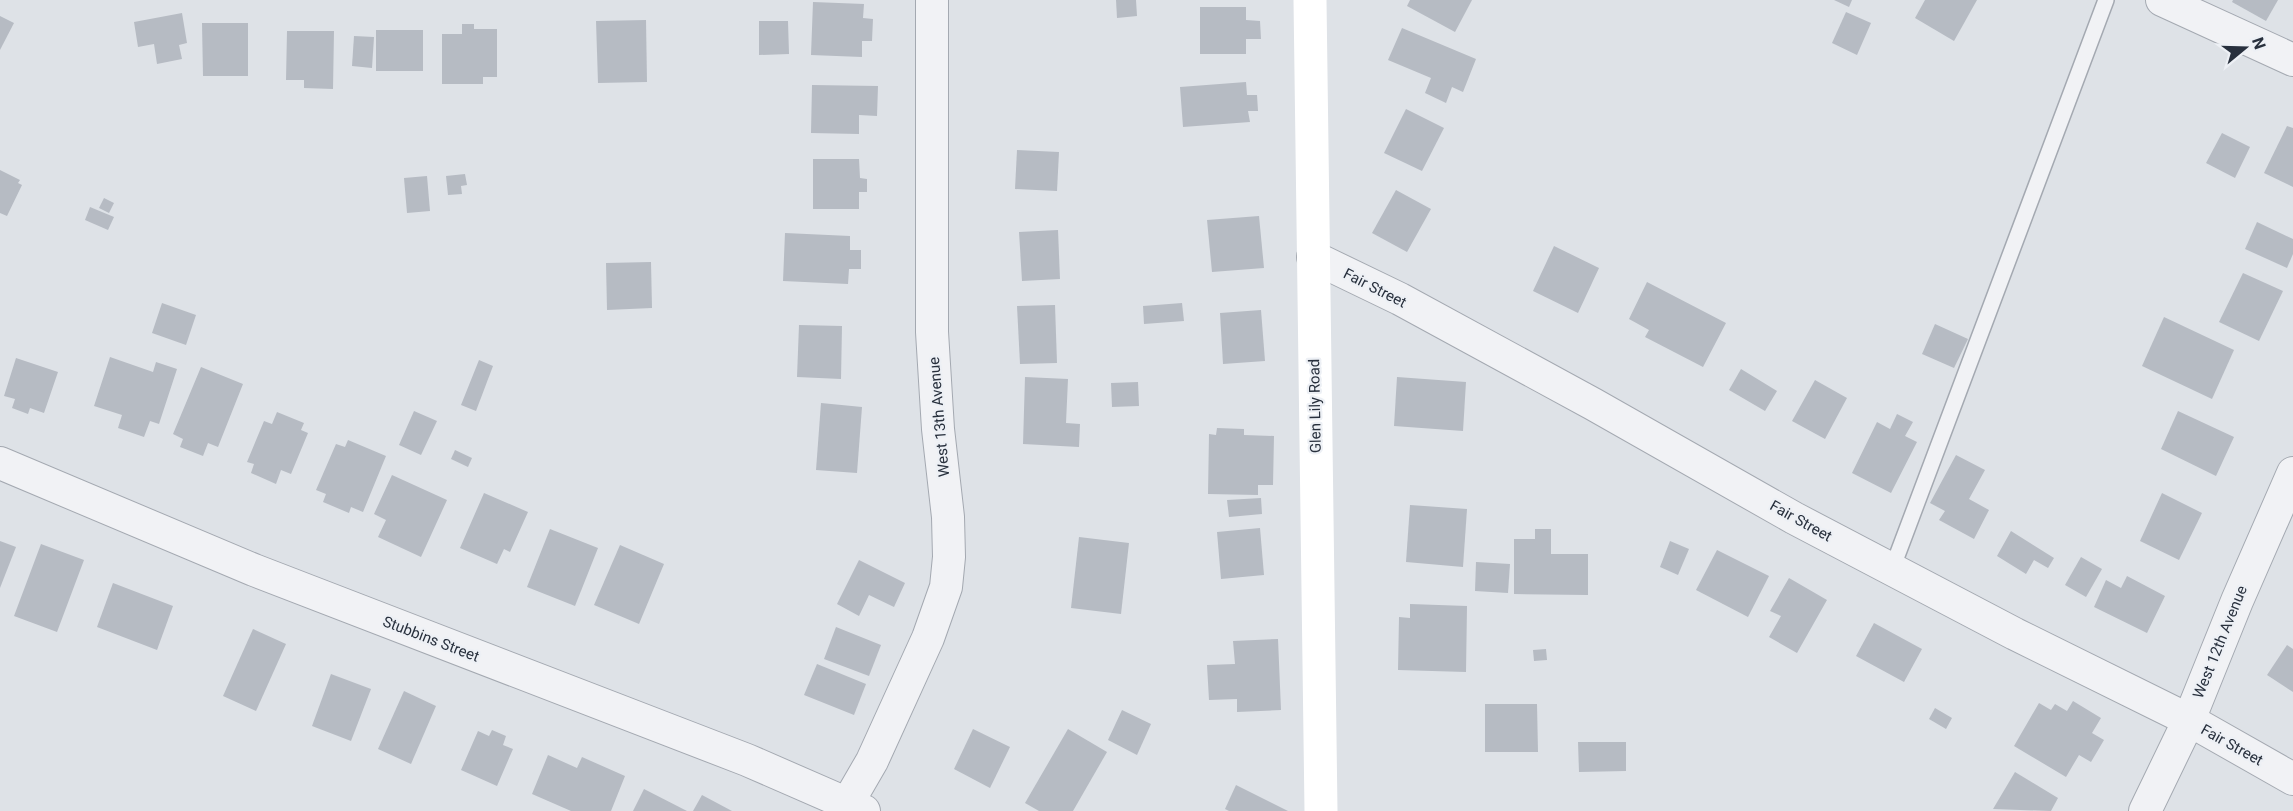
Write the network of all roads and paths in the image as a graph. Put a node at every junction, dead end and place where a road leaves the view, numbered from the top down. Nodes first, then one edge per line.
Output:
1 (932, 0) edge
2 (1310, 0) edge
3 (2106, 0) edge
4 (2162, 0) edge
5 (2293, 60) edge
6 (1313, 257) junction
7 (0, 463) edge
8 (2293, 473) edge
9 (1892, 569) junction
10 (2189, 720) junction
11 (2293, 779) edge
12 (851, 809) edge
13 (1322, 811) edge
14 (2145, 811) edge

1 - 12 street, West 13th Avenue
2 - 6 street, Glen Lily Road
3 - 9 lane
4 - 5 street
6 - 9 street, Fair Street
6 - 13 street, Glen Lily Road
7 - 12 street, Stubbins Street
8 - 10 street, West 12th Avenue
9 - 10 street, Fair Street
10 - 11 street, Fair Street
10 - 14 street, West 12th Avenue

